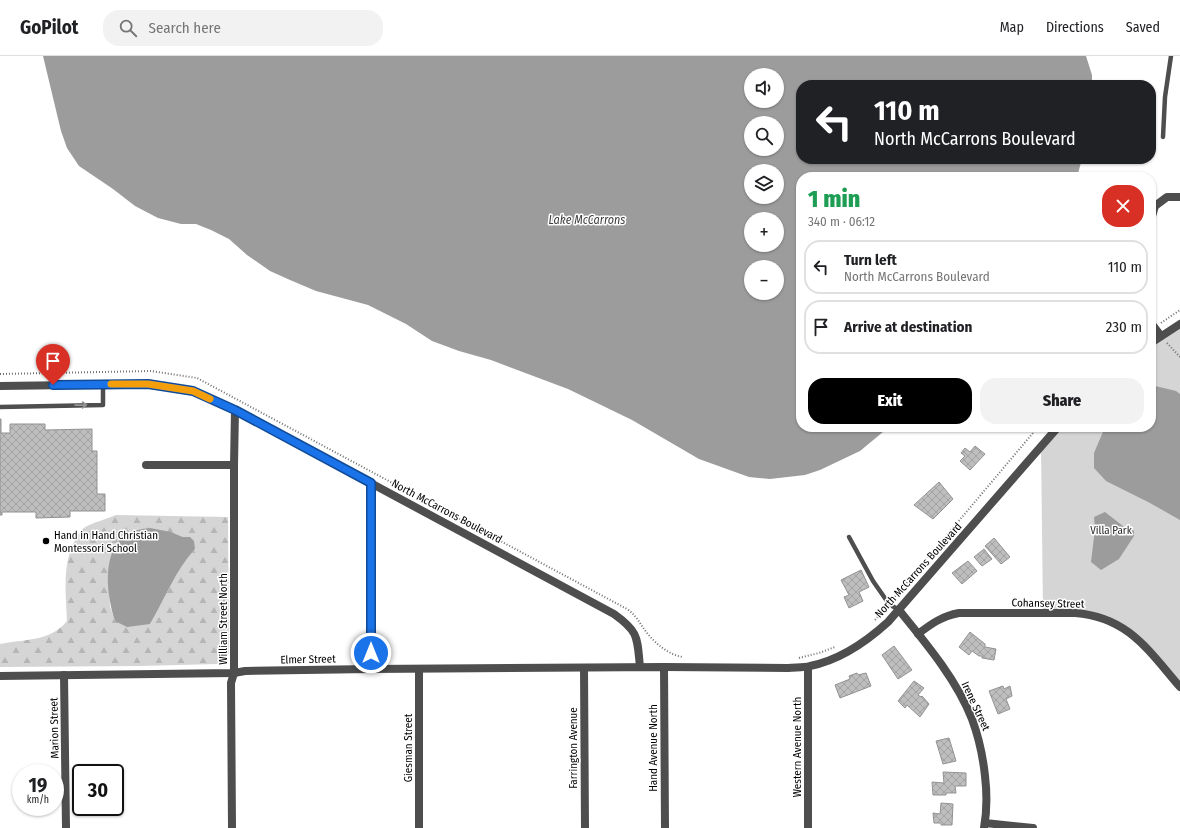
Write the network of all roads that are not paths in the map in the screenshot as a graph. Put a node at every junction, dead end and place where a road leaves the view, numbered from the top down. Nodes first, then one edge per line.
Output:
1 (1171, 56) edge
2 (1163, 137) dead end
3 (1180, 197) edge
4 (1156, 205) edge
5 (1180, 324) edge
6 (1156, 330) edge
7 (1161, 336) junction
8 (1156, 340) edge
9 (103, 384) junction
10 (0, 386) edge
11 (0, 407) edge
12 (235, 410) junction
13 (1054, 432) edge
14 (146, 465) dead end
15 (234, 465) junction
16 (371, 483) junction
17 (849, 537) dead end
18 (899, 610) junction
19 (918, 634) junction
20 (640, 667) junction
21 (664, 667) junction
22 (808, 667) junction
23 (584, 668) junction
24 (371, 669) junction
25 (419, 669) junction
26 (234, 673) junction
27 (64, 675) junction
28 (0, 676) edge
29 (1180, 687) edge
30 (984, 826) edge
31 (66, 828) edge
32 (232, 828) edge
33 (419, 828) edge
34 (585, 828) edge
35 (665, 828) edge
36 (808, 828) edge
37 (1033, 828) edge

1 - 2 lane
3 - 4 street
5 - 7 street
6 - 7 street
7 - 8 street
9 - 10 street, North McCarrons Boulevard
11 -> 9 lane
9 - 12 street, North McCarrons Boulevard
12 - 15 street, William Street North
12 - 16 street, North McCarrons Boulevard
13 - 18 street, North McCarrons Boulevard
14 - 15 street
15 - 26 street, William Street North
16 - 20 street, North McCarrons Boulevard
16 - 24 street
17 - 18 lane
18 - 19 street, Irene Street
18 - 22 street, North McCarrons Boulevard
19 - 29 street, Cohansey Street
19 - 30 street, Irene Street
20 - 21 street, North McCarrons Boulevard
20 - 23 street, Elmer Street
21 - 22 street, North McCarrons Boulevard
21 - 35 street, Hand Avenue North
22 - 36 street, Western Avenue North
23 - 25 street, Elmer Street
23 - 34 street, Farrington Avenue
24 - 25 street, Elmer Street
24 - 26 street, Elmer Street
25 - 33 street, Giesman Street
26 - 27 street, Elmer Street
26 - 32 street, William Street North
27 - 28 street, Elmer Street
27 - 31 street, Marion Street
30 - 37 street

